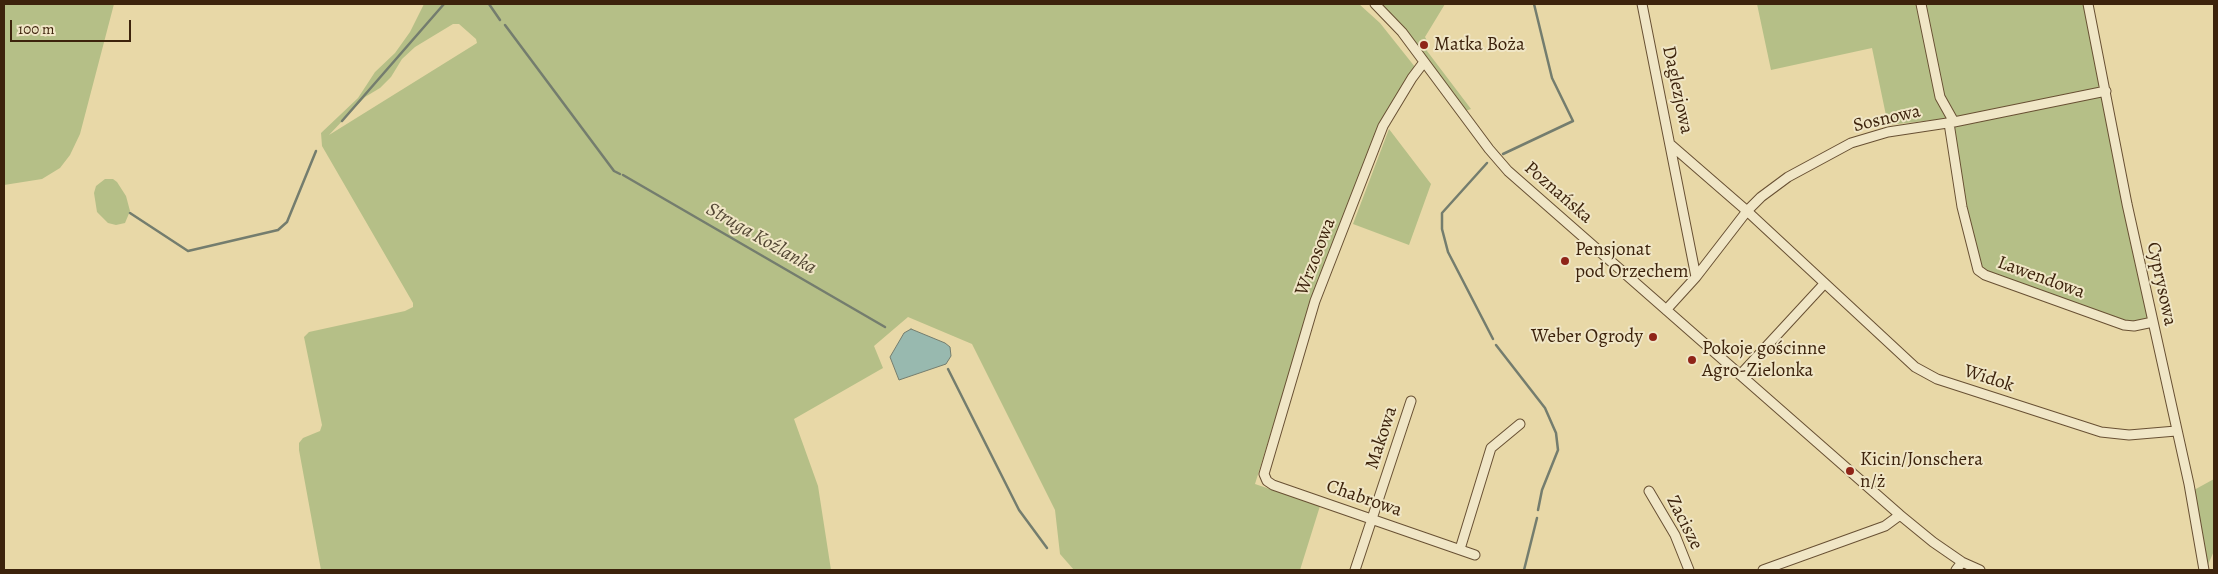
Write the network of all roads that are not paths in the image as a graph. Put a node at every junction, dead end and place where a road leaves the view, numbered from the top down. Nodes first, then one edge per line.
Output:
1 (1375, 4) edge
2 (1642, 4) edge
3 (1921, 4) edge
4 (2088, 4) edge
5 (1424, 62) junction
6 (2106, 91) junction
7 (1952, 122) junction
8 (1672, 145) junction
9 (1747, 211) junction
10 (1696, 277) junction
11 (1824, 284) junction
12 (1666, 310) junction
13 (2153, 322) junction
14 (1740, 375) junction
15 (1412, 401) dead end
16 (1520, 424) dead end
17 (2176, 431) junction
18 (1264, 474) joint
19 (1649, 491) dead end
20 (1900, 516) junction
21 (1372, 519) junction
22 (1460, 549) junction
23 (1475, 555) dead end
24 (1962, 562) junction
25 (1356, 570) edge
26 (1689, 570) edge
27 (1763, 570) edge
28 (1956, 570) edge
29 (1980, 570) edge
30 (2204, 570) edge

1 - 5 street, Poznańska
2 - 8 street, Daglezjowa
3 - 7 street, Lawendowa
4 - 6 street, Cyprysowa
5 - 12 street, Poznańska
5 - 18 street, Wrzosowa
6 - 7 street, Sosnowa
6 - 13 street, Cyprysowa
7 - 9 street, Sosnowa
7 - 13 street, Lawendowa
8 - 9 street, Daglezjowa
8 - 10 street
9 - 10 street, Sosnowa
9 - 11 street, Widok
10 - 12 street, Sosnowa
11 - 14 street
11 - 17 street, Widok
12 - 14 street, Poznańska
13 - 17 street, Cyprysowa
14 - 20 street, Poznańska
15 - 21 street, Makowa
16 - 22 street
17 - 30 street, Cyprysowa
18 - 21 street, Chabrowa
19 - 26 street, Zacisze
20 - 24 street, Poznańska
20 - 27 street
21 - 22 street, Chabrowa
21 - 25 street, Makowa
22 - 23 street, Chabrowa
24 - 28 street
24 - 29 street, Poznańska

